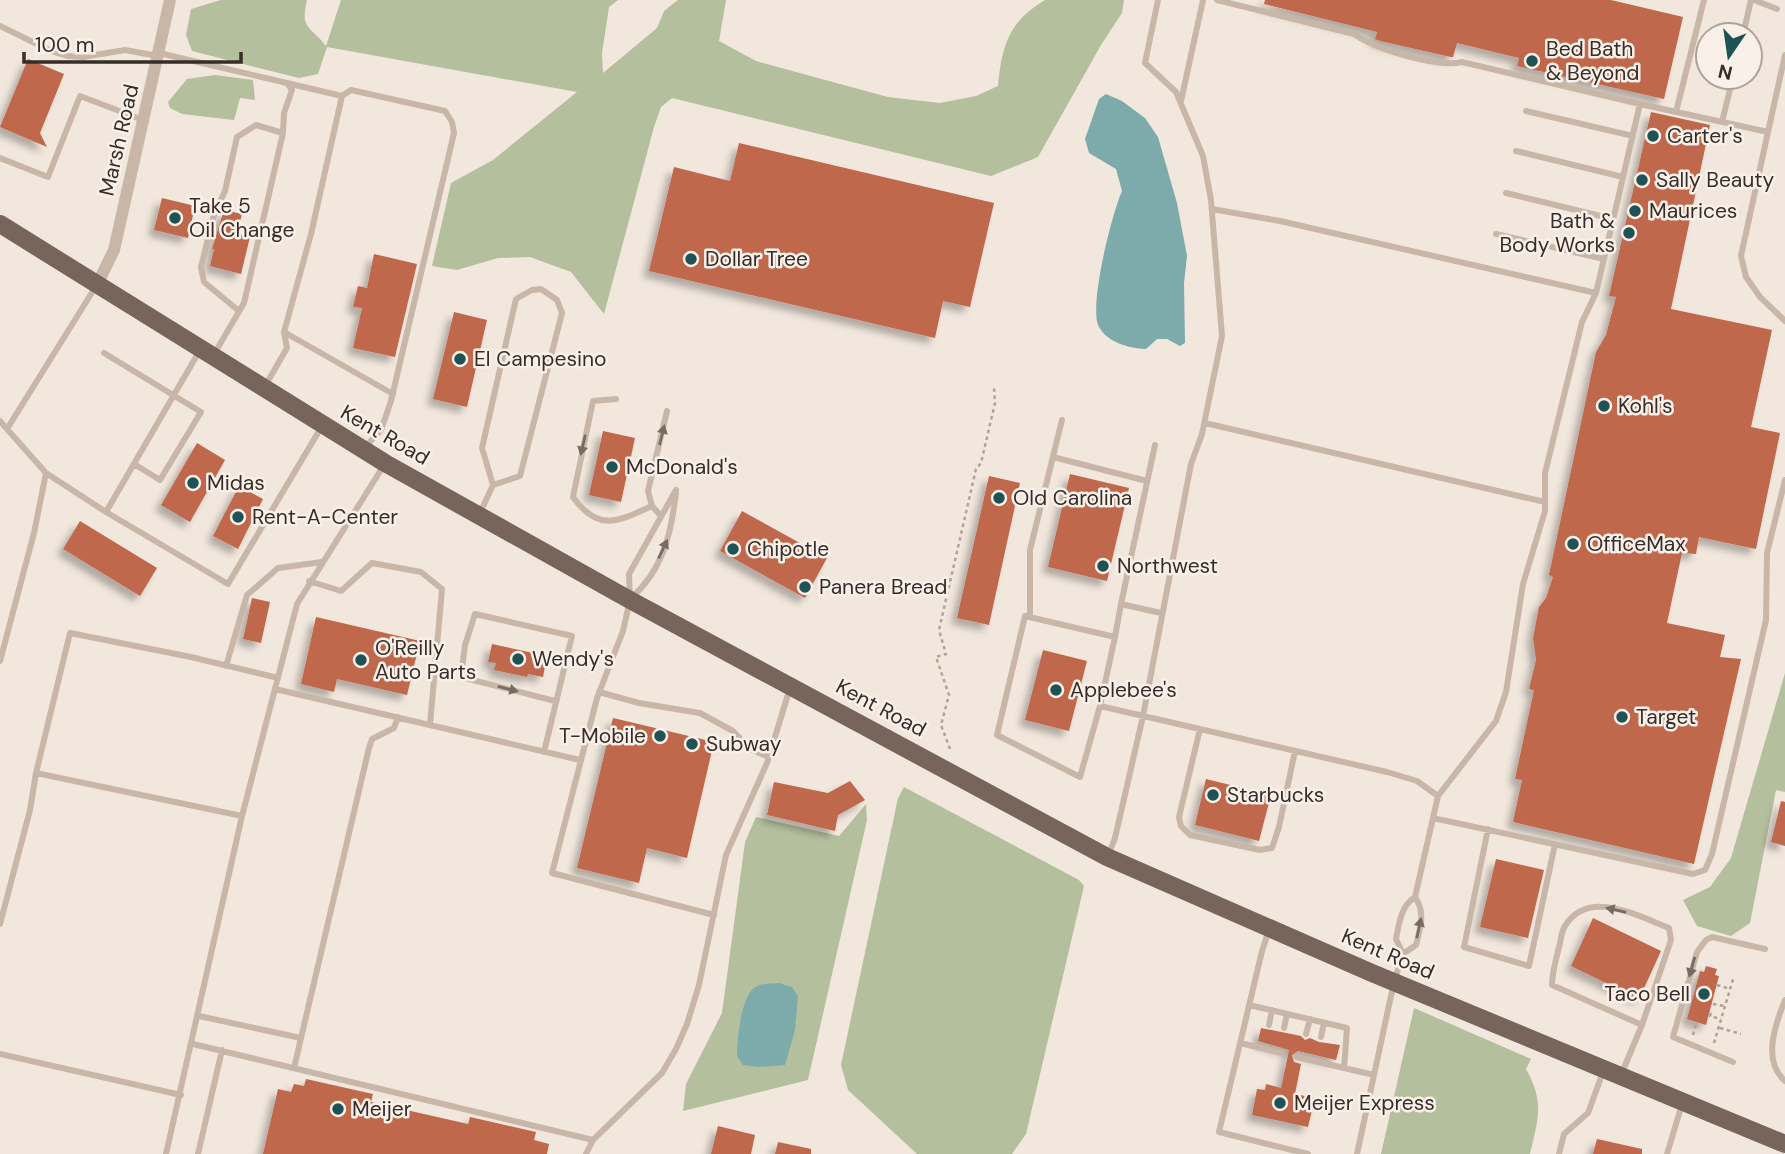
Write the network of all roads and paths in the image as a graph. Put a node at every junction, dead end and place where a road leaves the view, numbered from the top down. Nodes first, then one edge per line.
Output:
1 (170, 0) edge
2 (1158, 0) edge
3 (1203, 0) edge
4 (1217, 0) edge
5 (1704, 0) edge
6 (1752, 0) edge
7 (1777, 9) dead end
8 (1747, 21) edge
9 (0, 26) edge
10 (158, 54) junction
11 (1785, 55) edge
12 (288, 83) junction
13 (1730, 91) edge
14 (342, 96) junction
15 (1180, 102) junction
16 (1640, 104) junction
17 (1526, 111) dead end
18 (1676, 112) junction
19 (143, 120) junction
20 (1722, 122) junction
21 (1768, 132) junction
22 (283, 133) junction
23 (1633, 136) junction
24 (1516, 151) dead end
25 (0, 158) edge
26 (1623, 177) junction
27 (1506, 193) dead end
28 (1212, 209) junction
29 (1613, 219) junction
30 (0, 224) edge
31 (1496, 234) dead end
32 (1604, 259) junction
33 (97, 285) junction
34 (1596, 293) junction
35 (239, 311) junction
36 (1785, 321) edge
37 (284, 332) junction
38 (104, 353) dead end
39 (206, 354) junction
40 (994, 388) dead end
41 (264, 389) junction
42 (393, 394) junction
43 (174, 395) junction
44 (616, 399) dead end
45 (667, 411) dead end
46 (1062, 420) dead end
47 (0, 421) edge
48 (1205, 423) junction
49 (323, 425) junction
50 (7, 429) junction
51 (1156, 445) dead end
52 (363, 449) junction
53 (1053, 457) junction
54 (385, 463) junction
55 (134, 464) junction
56 (47, 473) junction
57 (1785, 480) edge
58 (1147, 481) junction
59 (493, 485) junction
60 (1545, 502) junction
61 (652, 506) junction
62 (106, 512) junction
63 (480, 515) junction
64 (661, 516) junction
65 (322, 562) junction
66 (309, 582) junction
67 (629, 600) junction
68 (1121, 604) junction
69 (1161, 613) junction
70 (1030, 617) junction
71 (1115, 637) junction
72 (0, 661) edge
73 (226, 666) junction
74 (278, 678) junction
75 (791, 686) junction
76 (275, 689) junction
77 (599, 692) junction
78 (555, 701) junction
79 (1100, 706) junction
80 (1143, 716) junction
81 (398, 717) junction
82 (430, 725) junction
83 (1200, 729) junction
84 (950, 749) dead end
85 (1295, 751) junction
86 (544, 752) junction
87 (769, 757) junction
88 (580, 760) junction
89 (36, 774) junction
90 (1438, 796) junction
91 (242, 816) junction
92 (1433, 818) junction
93 (1488, 830) junction
94 (1555, 844) junction
95 (1107, 857) junction
96 (1415, 897) junction
97 (714, 915) junction
98 (0, 924) edge
99 (1270, 928) junction
100 (1765, 949) dead end
101 (1403, 954) junction
102 (1734, 976) dead end
103 (1394, 982) junction
104 (1717, 985) dead end
105 (1730, 989) junction
106 (1785, 1000) edge
107 (1249, 1004) junction
108 (1713, 1004) dead end
109 (1725, 1006) junction
110 (1272, 1010) junction
111 (1711, 1013) dead end
112 (1287, 1014) junction
113 (199, 1016) junction
114 (1310, 1019) junction
115 (1721, 1019) junction
116 (1324, 1023) junction
117 (1696, 1024) dead end
118 (1269, 1025) dead end
119 (1642, 1025) junction
120 (1284, 1028) dead end
121 (1676, 1028) junction
122 (1719, 1028) junction
123 (1307, 1034) dead end
124 (1741, 1034) dead end
125 (1693, 1035) junction
126 (1321, 1037) dead end
127 (301, 1038) junction
128 (1265, 1040) dead end
129 (1240, 1043) junction
130 (1280, 1043) dead end
131 (193, 1044) junction
132 (1263, 1048) junction
133 (1303, 1049) dead end
134 (222, 1051) junction
135 (1318, 1052) dead end
136 (0, 1054) edge
137 (1315, 1061) junction
138 (1732, 1062) dead end
139 (294, 1068) junction
140 (1344, 1068) junction
141 (1612, 1073) junction
142 (1374, 1075) junction
143 (1785, 1081) edge
144 (181, 1095) junction
145 (1683, 1102) junction
146 (593, 1140) junction
147 (1785, 1144) edge
148 (166, 1154) edge
149 (198, 1154) edge
150 (586, 1154) edge
151 (1308, 1154) edge
152 (1357, 1154) edge
153 (1559, 1154) edge
154 (1667, 1154) edge

1 - 10 street, Marsh Road
2 - 15 lane
3 - 15 lane
4 - 16 lane
5 - 18 lane
6 - 7 lane
6 - 8 lane
9 - 10 lane
10 - 12 lane
10 - 19 street, Marsh Road
11 - 21 lane
12 - 14 lane
12 - 22 lane
13 - 20 lane
14 - 37 lane
14 - 42 lane
15 - 28 lane
16 - 18 lane
16 - 23 lane
17 - 23 lane
18 - 20 lane
19 - 25 lane
19 - 33 street, Marsh Road
20 - 21 lane
21 - 36 lane
22 - 35 lane
22 - 35 lane
23 - 26 lane
24 - 26 lane
26 - 29 lane
27 - 29 lane
28 - 34 lane
28 - 48 lane
29 - 32 lane
30 - 33 main road, Kent Road
31 - 32 lane
32 - 34 lane
33 - 39 main road, Kent Road
33 - 50 lane
34 - 60 lane
35 - 39 lane
37 - 41 lane
37 - 42 lane
38 - 43 lane
39 - 41 main road, Kent Road
39 - 43 lane
40 - 84 path
41 - 49 main road, Kent Road
42 - 52 lane
43 - 55 lane
43 - 55 lane
44 -> 61 lane
61 -> 45 lane
46 - 53 lane
47 - 50 lane
48 - 60 lane
48 - 69 lane
49 - 52 main road, Kent Road
49 - 62 lane
50 - 56 lane
51 - 58 lane
52 - 54 main road, Kent Road
53 - 58 lane
53 - 70 lane
54 - 63 main road, Kent Road
54 - 65 lane
55 - 62 lane
56 - 62 lane
56 - 72 lane
57 - 94 lane
58 - 68 lane
59 - 59 lane
59 - 63 lane
60 - 90 lane
61 - 64 lane
63 - 67 main road, Kent Road
64 - 67 lane
67 -> 64 lane
65 - 66 lane
65 - 73 lane
66 - 74 lane
66 - 82 lane
67 - 75 main road, Kent Road
67 - 77 lane
68 - 69 lane
68 - 71 lane
69 - 80 lane
70 - 71 lane
70 - 79 lane
71 - 79 lane
73 - 74 lane
73 - 89 lane
74 - 76 lane
75 - 87 lane
75 - 95 main road, Kent Road
76 - 81 lane
76 - 91 lane
77 - 87 lane
77 - 88 lane
78 -> 78 lane
78 - 86 lane
79 - 80 lane
80 - 83 lane
80 - 95 lane
81 - 82 lane
81 - 127 lane
82 - 86 lane
83 - 85 lane
83 - 85 lane
85 - 90 lane
86 - 88 lane
87 - 97 lane
88 - 97 lane
89 - 91 lane
89 - 98 lane
90 - 92 lane
91 - 113 lane
92 - 93 lane
92 - 96 lane
93 - 94 lane
93 - 94 lane
95 - 99 main road, Kent Road
96 - 101 lane
101 -> 96 lane
97 - 146 lane
99 - 103 main road, Kent Road
99 - 107 lane
100 -> 121 lane
101 - 103 lane
102 - 105 path
103 - 141 main road, Kent Road
103 - 142 lane
104 - 105 path
105 - 109 path
106 - 143 lane
107 - 110 lane
107 - 129 lane
108 - 109 path
109 - 115 path
110 - 112 lane
110 - 118 lane
111 - 115 path
112 - 114 lane
112 - 120 lane
113 - 127 lane
113 - 131 lane
114 - 116 lane
114 - 123 lane
115 - 122 path
116 - 126 lane
116 - 140 lane
117 - 125 path
119 -> 119 lane
119 - 141 lane
121 - 125 path
121 - 138 lane
122 - 124 path
122 - 125 path
127 - 139 lane
128 - 132 lane
129 - 132 lane
129 - 151 lane
130 - 132 lane
131 - 134 lane
131 - 144 lane
133 - 137 lane
134 - 139 lane
134 - 149 lane
135 - 137 lane
136 - 144 lane
137 - 140 lane
139 - 146 lane
140 - 142 lane
141 - 145 main road, Kent Road
141 - 153 lane
142 - 152 lane
144 - 148 lane
145 - 147 main road, Kent Road
145 - 154 lane
146 - 150 lane

